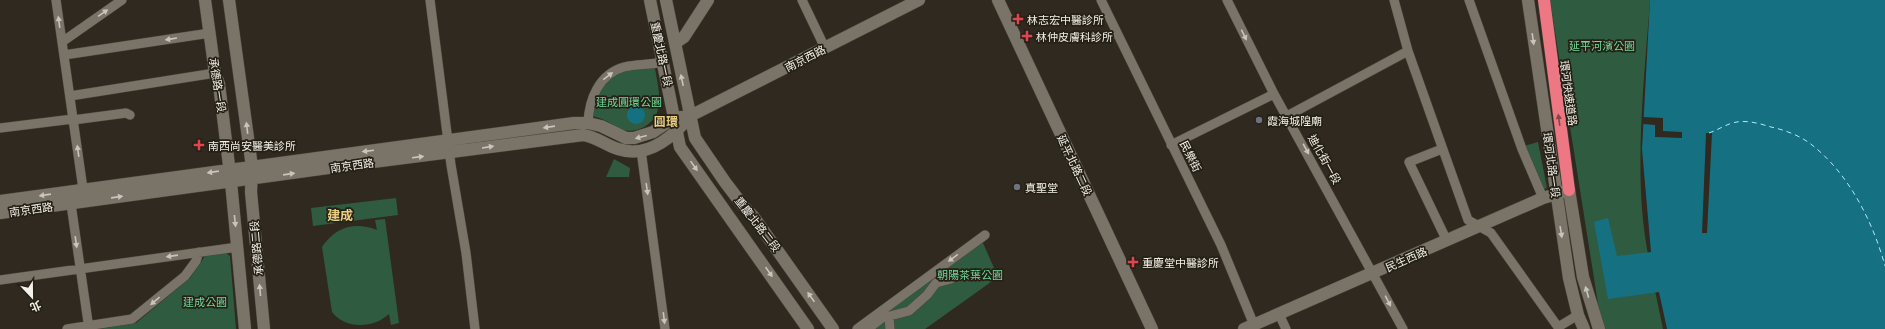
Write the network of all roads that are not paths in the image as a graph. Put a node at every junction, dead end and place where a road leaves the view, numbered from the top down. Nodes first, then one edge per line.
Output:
1 (56, 0) edge
2 (122, 0) edge
3 (205, 0) edge
4 (229, 0) edge
5 (430, 0) edge
6 (650, 0) edge
7 (666, 0) edge
8 (708, 0) edge
9 (802, 0) edge
10 (919, 0) edge
11 (998, 0) edge
12 (1101, 0) edge
13 (1227, 0) edge
14 (1394, 0) edge
15 (1469, 0) edge
16 (1528, 0) edge
17 (1544, 0) edge
18 (210, 33) junction
19 (62, 42) junction
20 (674, 43) junction
21 (825, 48) junction
22 (1408, 51) junction
23 (64, 55) junction
24 (663, 62) junction
25 (215, 73) junction
26 (1274, 94) junction
27 (70, 96) junction
28 (130, 115) dead end
29 (690, 116) junction
30 (1287, 116) junction
31 (674, 118) junction
32 (73, 120) junction
33 (588, 123) junction
34 (0, 128) edge
35 (677, 132) junction
36 (1172, 145) junction
37 (449, 147) junction
38 (1442, 149) junction
39 (641, 150) junction
40 (252, 167) junction
41 (230, 176) junction
42 (251, 179) junction
43 (83, 189) junction
44 (1569, 190) junction
45 (1556, 194) junction
46 (1543, 198) junction
47 (0, 200) edge
48 (71, 204) junction
49 (0, 213) edge
50 (1480, 226) junction
51 (985, 235) dead end
52 (1447, 241) junction
53 (238, 247) junction
54 (199, 252) junction
55 (80, 269) junction
56 (1373, 273) junction
57 (951, 279) dead end
58 (0, 280) edge
59 (1279, 314) junction
60 (1578, 314) junction
61 (889, 317) junction
62 (1249, 327) edge
63 (89, 328) edge
64 (67, 329) edge
65 (245, 329) edge
66 (264, 329) edge
67 (475, 329) edge
68 (665, 329) edge
69 (808, 329) edge
70 (833, 329) edge
71 (857, 329) edge
72 (868, 329) edge
73 (890, 329) edge
74 (1152, 329) edge
75 (1286, 329) edge
76 (1403, 329) edge
77 (1584, 329) edge
78 (1599, 329) edge

19 -> 1 street
19 -> 2 street
3 - 18 main road, 承德路一段
40 -> 4 main road, 承德路一段
5 - 37 street
6 - 24 main road, 重慶北路一段
7 - 20 main road, 重慶北路一段
8 - 20 main road
9 - 21 street
10 - 21 main road, 南京西路
11 - 74 main road, 延平北路二段
12 - 36 street, 民樂街
13 -> 26 street, 迪化街一段
14 - 22 street
15 - 46 street
16 -> 45 main road, 環河北路一段
44 -> 17 highway, 環河快速道路
18 -> 23 street
18 - 25 main road, 承德路一段
19 - 23 street
29 -> 20 main road, 重慶北路一段
21 - 29 main road, 南京西路
22 - 30 street
22 - 38 street
23 - 27 street
24 - 31 main road, 重慶北路一段
33 -> 24 street
25 - 27 street
25 - 41 main road, 承德路一段
26 - 30 street, 迪化街一段
26 - 36 street
27 - 32 street
28 - 32 street
29 - 31 main road, 南京西路
29 - 35 main road, 南京西路
70 -> 29 main road, 重慶北路二段
30 -> 56 street, 迪化街一段
31 -> 33 main road, 南京西路
31 - 35 main road, 重慶北路一段
32 - 34 street
43 -> 32 street
33 -> 37 main road, 南京西路
35 - 39 main road, 南京西路
35 -> 69 main road, 重慶北路二段
36 - 62 street, 民樂街
37 -> 39 main road, 南京西路
37 -> 40 main road, 南京西路
42 -> 37 main road, 南京西路
37 - 67 street
38 - 50 street
38 - 52 street
39 -> 68 street
40 - 41 main road, 南京西路
40 - 42 main road, 承德路二段
41 - 42 main road, 南京西路
41 -> 43 main road, 南京西路
48 -> 41 main road, 南京西路
41 -> 53 main road, 承德路二段
66 -> 42 main road, 承德路二段
43 -> 47 main road, 南京西路
44 - 45 main road, 民生西路
78 -> 44 main road, 環河北路一段
45 - 46 main road, 民生西路
45 -> 60 main road, 環河北路一段
46 - 50 main road, 民生西路
48 - 49 main road, 南京西路
48 -> 55 street
50 - 52 main road, 民生西路
50 - 60 street
51 -> 71 street
52 - 56 main road, 民生西路
53 - 54 street
53 - 65 main road, 承德路二段
54 -> 55 street
54 -> 63 street
55 - 58 street
55 - 63 street
56 - 59 main road, 民生西路
56 -> 76 street, 迪化街一段
57 - 61 street
59 - 62 main road, 民生西路
59 - 75 street
60 - 77 main road, 環河北路一段
61 - 72 street
61 - 73 street
63 - 64 street

